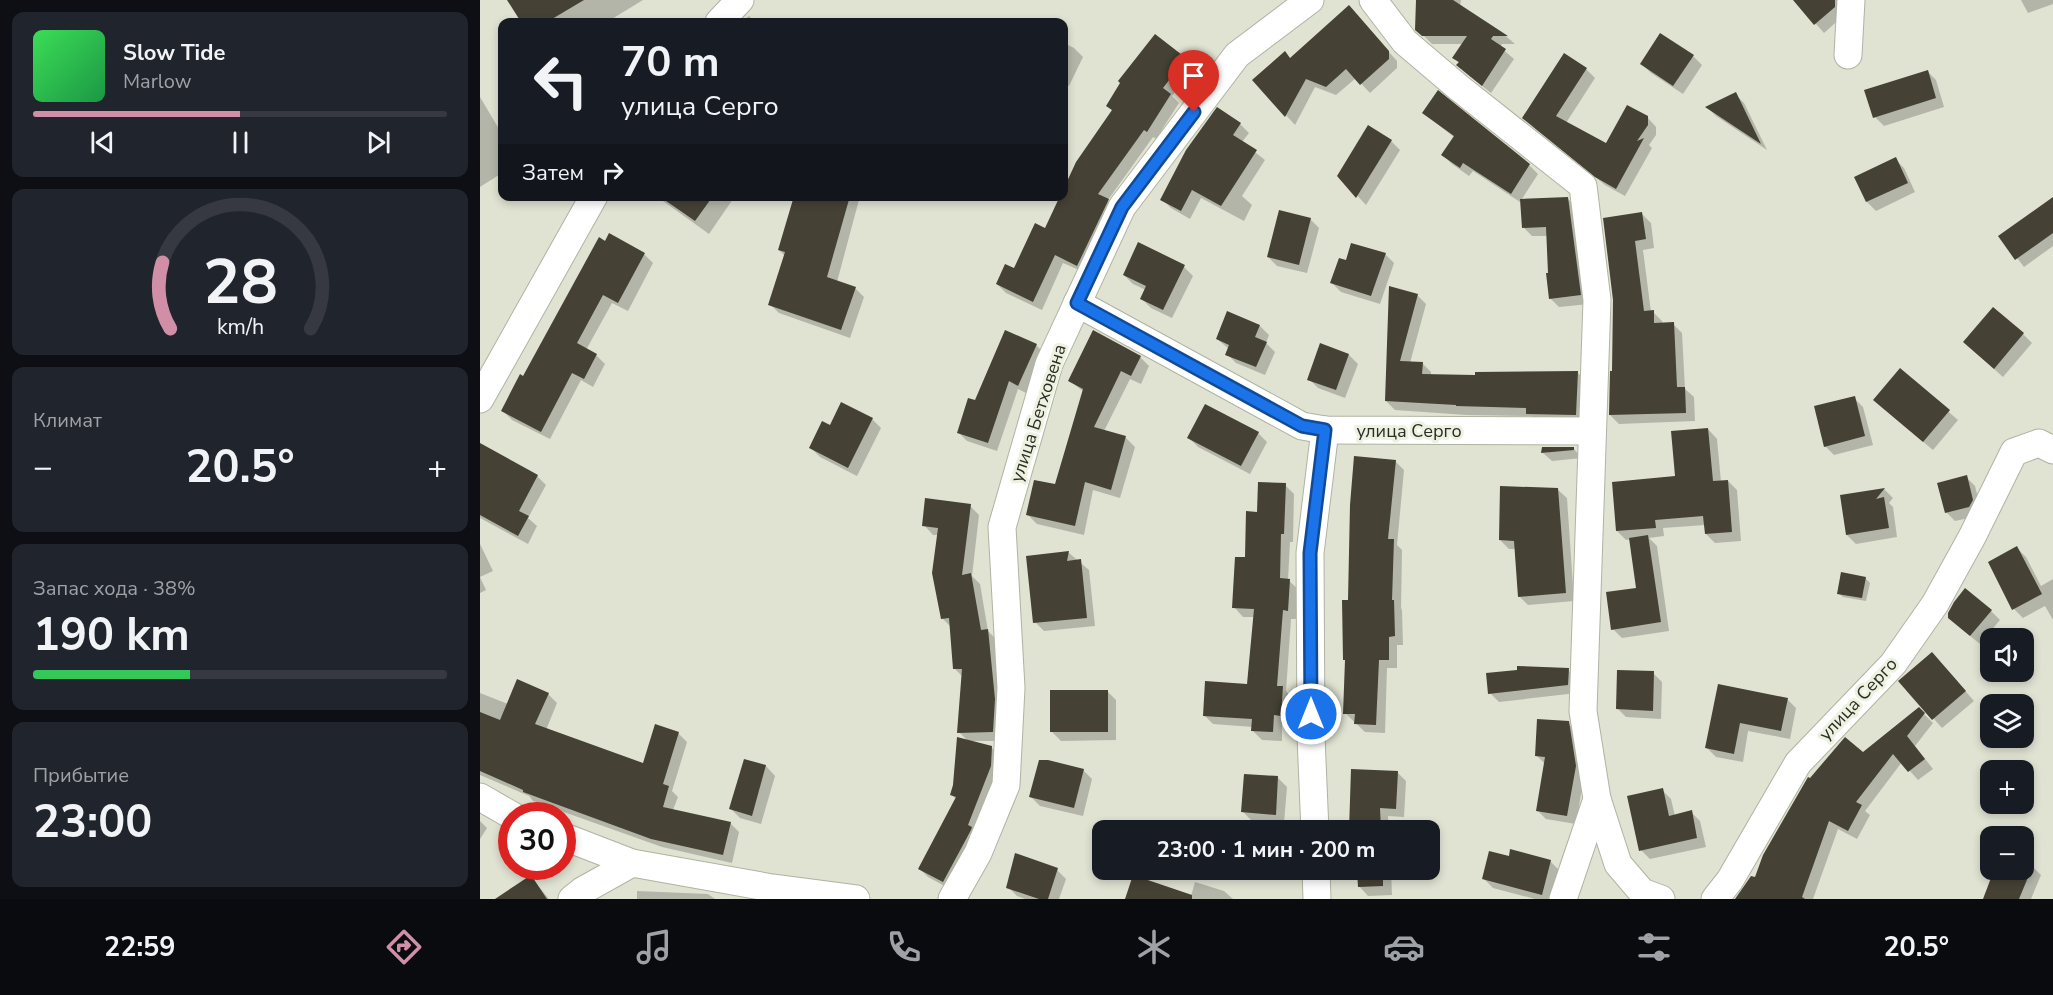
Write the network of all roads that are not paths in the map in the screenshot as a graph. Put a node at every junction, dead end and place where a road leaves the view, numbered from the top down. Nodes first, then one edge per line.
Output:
1 (740, 0) edge
2 (1310, 0) edge
3 (1373, 0) edge
4 (1851, 0) edge
5 (723, 18) edge
6 (1848, 55) dead end
7 (591, 201) edge
8 (1077, 303) junction
9 (480, 399) edge
10 (1325, 430) junction
11 (1592, 431) junction
12 (2046, 446) edge
13 (480, 797) edge
14 (1597, 799) junction
15 (498, 807) edge
16 (1315, 820) edge
17 (576, 841) edge
18 (632, 863) junction
19 (1316, 880) edge
20 (572, 899) edge
21 (856, 899) edge
22 (952, 899) edge
23 (1317, 899) edge
24 (1563, 899) edge
25 (1661, 899) edge
26 (1714, 899) edge

1 - 5 street
2 - 8 street, улица Бетховена
3 - 11 street
4 - 6 street
7 - 9 street
8 - 10 street, улица Серго
8 - 22 street, улица Бетховена
10 - 11 street, улица Серго
10 - 16 street
11 - 14 street
12 - 26 street, улица Серго
13 - 15 street
14 - 24 street
14 - 25 street
17 - 18 street
18 - 20 street
18 - 21 street
19 - 23 street

